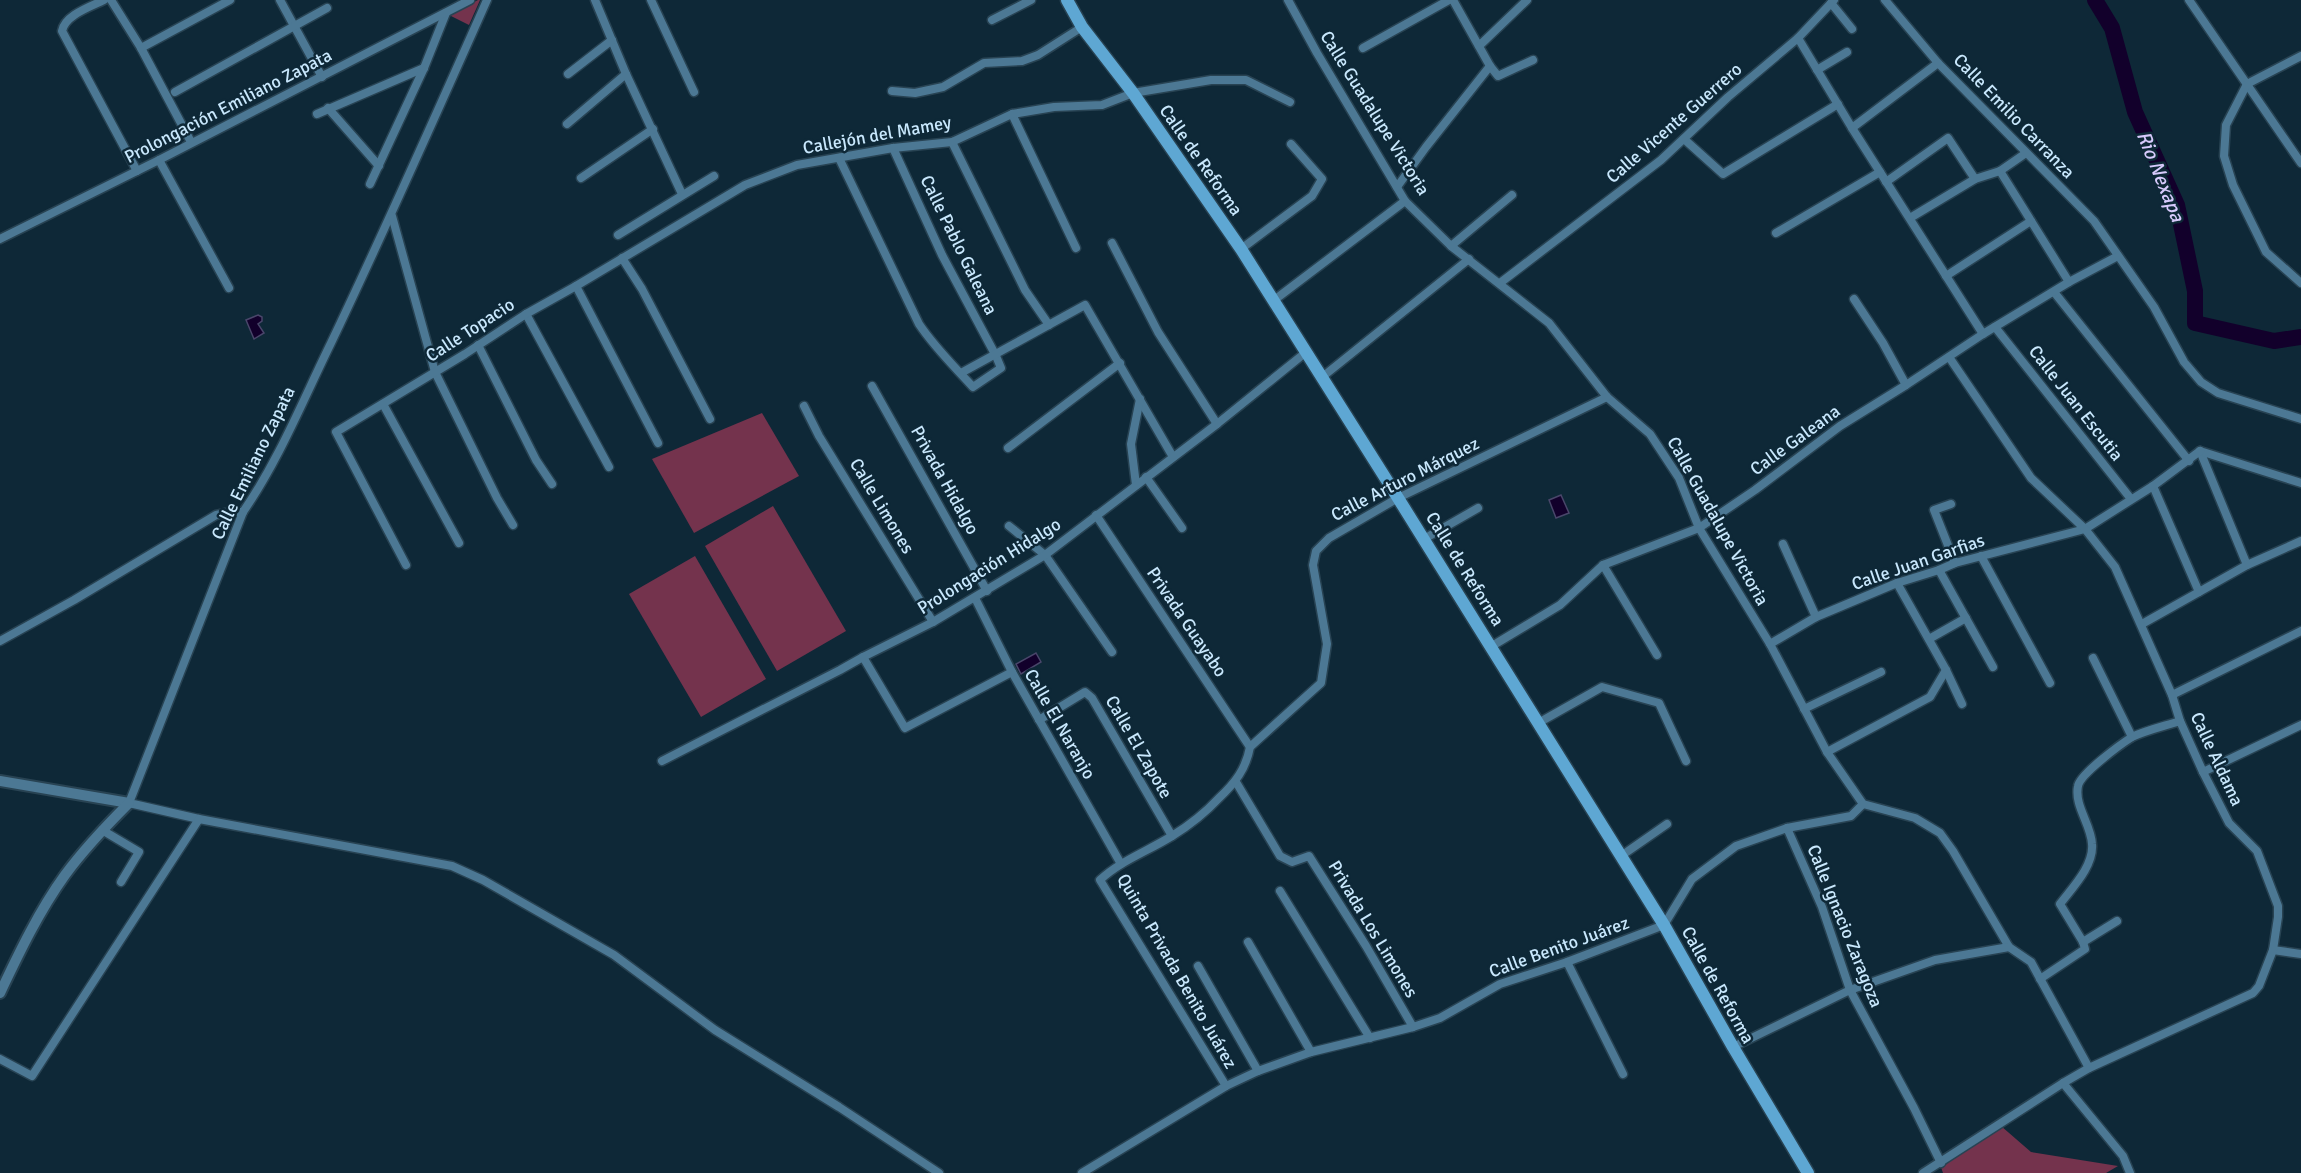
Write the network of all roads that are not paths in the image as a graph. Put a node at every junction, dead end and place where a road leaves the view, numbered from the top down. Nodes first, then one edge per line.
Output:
1 (103, 0) edge
2 (111, 0) edge
3 (230, 0) edge
4 (280, 0) edge
5 (470, 0) edge
6 (487, 0) edge
7 (595, 0) edge
8 (651, 0) edge
9 (1031, 0) edge
10 (1067, 0) edge
11 (1288, 0) edge
12 (1451, 0) edge
13 (1527, 0) edge
14 (1885, 0) edge
15 (2189, 0) edge
16 (1832, 2) edge
17 (327, 8) dead end
18 (446, 13) junction
19 (992, 20) dead end
20 (294, 27) junction
21 (1082, 27) junction
22 (1852, 29) dead end
23 (1798, 38) junction
24 (612, 40) junction
25 (1479, 46) junction
26 (141, 48) junction
27 (1363, 48) dead end
28 (1847, 52) dead end
29 (2301, 56) edge
30 (1533, 60) dead end
31 (1938, 63) junction
32 (1490, 66) junction
33 (424, 68) junction
34 (1817, 70) junction
35 (568, 74) dead end
36 (626, 74) junction
37 (322, 77) junction
38 (2247, 84) junction
39 (892, 91) dead end
40 (175, 92) dead end
41 (694, 92) dead end
42 (1133, 93) junction
43 (1290, 102) dead end
44 (1838, 104) junction
45 (328, 108) junction
46 (317, 114) dead end
47 (1012, 114) junction
48 (567, 123) dead end
49 (1852, 128) junction
50 (653, 129) junction
51 (1684, 139) junction
52 (191, 142) junction
53 (952, 142) junction
54 (1291, 144) dead end
55 (893, 148) junction
56 (2026, 153) junction
57 (839, 158) junction
58 (159, 160) junction
59 (2301, 163) edge
60 (379, 166) junction
61 (137, 171) junction
62 (2000, 171) junction
63 (1880, 172) junction
64 (714, 176) dead end
65 (581, 178) dead end
66 (1975, 179) junction
67 (1886, 182) junction
68 (370, 184) dead end
69 (1397, 188) junction
70 (682, 194) junction
71 (1512, 195) dead end
72 (1405, 201) junction
73 (392, 216) junction
74 (1910, 218) junction
75 (2031, 221) junction
76 (1776, 233) dead end
77 (618, 235) dead end
78 (0, 239) edge
79 (1112, 243) dead end
80 (1451, 246) junction
81 (1076, 248) dead end
82 (1241, 249) junction
83 (2118, 256) junction
84 (622, 258) junction
85 (1469, 259) junction
86 (1946, 276) junction
87 (2069, 282) junction
88 (1500, 283) junction
89 (2301, 283) edge
90 (576, 286) junction
91 (229, 288) dead end
92 (2054, 292) junction
93 (1854, 299) dead end
94 (1273, 301) junction
95 (526, 314) junction
96 (1049, 325) junction
97 (1995, 327) junction
98 (1983, 334) junction
99 (478, 345) junction
100 (1305, 353) junction
101 (996, 356) junction
102 (1949, 357) junction
103 (1120, 363) junction
104 (435, 372) junction
105 (961, 373) junction
106 (1321, 378) junction
107 (1906, 385) junction
108 (872, 387) dead end
109 (1607, 397) junction
110 (1140, 399) junction
111 (383, 404) junction
112 (804, 406) dead end
113 (710, 419) dead end
114 (2301, 419) edge
115 (1217, 424) junction
116 (658, 443) dead end
117 (1008, 448) dead end
118 (2200, 451) junction
119 (1173, 457) junction
120 (2188, 462) junction
121 (609, 467) dead end
122 (1146, 477) junction
123 (2301, 483) edge
124 (552, 484) dead end
125 (1136, 485) junction
126 (2153, 486) junction
127 (1398, 498) junction
128 (2131, 499) junction
129 (1951, 504) dead end
130 (1478, 508) dead end
131 (243, 513) junction
132 (1096, 514) junction
133 (513, 525) dead end
134 (1009, 526) dead end
135 (1182, 528) dead end
136 (1699, 528) junction
137 (2085, 529) junction
138 (1424, 538) junction
139 (2301, 541) edge
140 (459, 543) dead end
141 (1783, 544) dead end
142 (1045, 555) junction
143 (1981, 556) junction
144 (1954, 563) junction
145 (406, 565) dead end
146 (1603, 565) junction
147 (2247, 565) junction
148 (1939, 570) junction
149 (1897, 583) junction
150 (987, 591) junction
151 (2199, 592) junction
152 (975, 598) junction
153 (1816, 617) junction
154 (1966, 618) junction
155 (933, 622) junction
156 (2142, 624) junction
157 (2301, 631) edge
158 (1929, 639) junction
159 (0, 641) edge
160 (1770, 644) junction
161 (1492, 646) junction
162 (1112, 652) dead end
163 (1657, 655) dead end
164 (863, 657) junction
165 (2093, 658) dead end
166 (1993, 667) dead end
167 (1946, 670) junction
168 (1012, 672) junction
169 (1881, 672) dead end
170 (2050, 683) dead end
171 (2172, 694) junction
172 (1962, 704) dead end
173 (1804, 709) junction
174 (1039, 720) junction
175 (2180, 721) junction
176 (1540, 722) junction
177 (2301, 725) edge
178 (2132, 737) junction
179 (1250, 747) junction
180 (1827, 752) junction
181 (662, 761) dead end
182 (1686, 761) dead end
183 (2203, 772) junction
184 (0, 781) edge
185 (1236, 782) junction
186 (129, 803) junction
187 (1863, 804) junction
188 (199, 819) junction
189 (1667, 824) dead end
190 (1787, 828) junction
191 (102, 830) junction
192 (1172, 836) junction
193 (1622, 856) junction
194 (1121, 864) junction
195 (1107, 874) joint
196 (121, 882) dead end
197 (1280, 891) dead end
198 (2117, 921) dead end
199 (1664, 925) junction
200 (1248, 942) dead end
201 (2083, 942) junction
202 (2009, 947) junction
203 (2273, 950) junction
204 (2301, 954) edge
205 (1567, 962) junction
206 (1197, 966) dead end
207 (2040, 979) junction
208 (1850, 990) junction
209 (0, 993) edge
210 (1413, 1027) junction
211 (1370, 1038) junction
212 (1733, 1047) junction
213 (1311, 1052) junction
214 (0, 1059) edge
215 (2089, 1068) junction
216 (1258, 1071) junction
217 (1623, 1074) dead end
218 (2063, 1083) junction
219 (1226, 1086) junction
220 (1941, 1163) junction
221 (939, 1173) edge
222 (1082, 1173) edge
223 (1808, 1173) edge
224 (1923, 1173) edge
225 (2130, 1173) edge

1 - 61 street
2 - 26 street
3 - 26 street
4 - 20 street
5 - 18 street, Prolongación Emiliano Zapata
6 - 73 street, Calle Emiliano Zapata
7 - 24 street
8 - 41 street
9 - 19 street
10 - 21 main road, Calle de Reforma
11 - 69 street, Calle Guadalupe Victoria
12 - 25 street
12 - 27 street
13 - 25 street
14 - 31 street, Calle Emilio Carranza
15 - 38 street
16 - 22 street
16 - 23 street, Calle Vicente Guerrero
17 - 20 street
18 - 33 street
18 - 37 street, Prolongación Emiliano Zapata
20 - 37 street
20 - 40 street
21 - 39 street
21 - 42 main road, Calle de Reforma
23 - 34 street
23 - 51 street, Calle Vicente Guerrero
24 - 35 street
24 - 36 street
25 - 32 street
26 - 52 street
28 - 34 street
29 - 38 street
30 - 32 street
31 - 49 street
31 - 56 street, Calle Emilio Carranza
32 - 69 street
33 - 45 street
33 - 60 street
34 - 44 street
36 - 48 street
36 - 50 street
37 - 52 street, Prolongación Emiliano Zapata
38 - 59 street
38 - 89 street
42 - 43 street, Callejón del Mamey
42 - 47 street, Callejón del Mamey
42 - 82 main road, Calle de Reforma
44 - 49 street
44 - 51 street
45 - 46 street
45 - 60 street
47 - 53 street, Callejón del Mamey
47 - 81 street
49 - 63 street
50 - 65 street
50 - 70 street
51 - 88 street, Calle Vicente Guerrero
52 - 58 street, Prolongación Emiliano Zapata
53 - 55 street, Callejón del Mamey
53 - 96 street
54 - 82 street
55 - 57 street, Callejón del Mamey
55 - 101 street, Calle Pablo Galeana
56 - 62 street
56 - 83 street, Calle Emilio Carranza
57 - 84 street, Callejón del Mamey
57 - 105 street
58 - 61 street, Prolongación Emiliano Zapata
58 - 91 street
60 - 68 street
61 - 78 street, Prolongación Emiliano Zapata
62 - 66 street
62 - 75 street
63 - 67 street
63 - 76 street
64 - 70 street
66 - 67 street
66 - 74 street
67 - 74 street
69 - 72 street, Calle Guadalupe Victoria
70 - 77 street
71 - 80 street
72 - 80 street, Calle Guadalupe Victoria
72 - 94 street
73 - 104 street
73 - 131 street, Calle Emiliano Zapata
74 - 86 street
75 - 86 street
75 - 87 street
79 - 115 street
80 - 85 street, Calle Guadalupe Victoria
82 - 94 main road, Calle de Reforma
83 - 87 street, Calle Galeana
83 - 114 street, Calle Emilio Carranza
84 - 90 street, Calle Topacio
84 - 113 street
85 - 88 street, Calle Guadalupe Victoria
85 - 106 street
86 - 98 street
87 - 92 street, Calle Galeana
88 - 109 street, Calle Guadalupe Victoria
90 - 95 street, Calle Topacio
90 - 116 street
92 - 97 street, Calle Galeana
92 - 120 street
93 - 107 street
94 - 100 main road, Calle de Reforma
95 - 99 street, Calle Topacio
95 - 121 street
96 - 101 street
96 - 103 street
97 - 98 street, Calle Galeana
97 - 128 street, Calle Juan Escutia
98 - 102 street, Calle Galeana
99 - 104 street, Calle Topacio
99 - 124 street
100 - 106 main road, Calle de Reforma
100 - 115 street, Prolongación Hidalgo
101 - 105 street
101 - 105 street, Calle Pablo Galeana
102 - 107 street, Calle Galeana
102 - 137 street, Calle Aldama
103 - 110 street
103 - 117 street
104 - 111 street, Calle Topacio
104 - 133 street
106 - 127 main road, Calle de Reforma
107 - 136 street, Calle Galeana
108 - 150 street, Privada Hidalgo
109 - 127 street, Calle Arturo Márquez
109 - 136 street, Calle Guadalupe Victoria
110 - 119 street
110 - 125 street
111 - 140 street
111 - 145 street, Calle Topacio
112 - 155 street, Calle Limones
115 - 119 street, Prolongación Hidalgo
118 - 120 street, Calle Juan Garfias
118 - 123 street
118 - 147 street
119 - 122 street, Prolongación Hidalgo
120 - 126 street, Calle Juan Garfias
122 - 125 street, Prolongación Hidalgo
122 - 135 street
125 - 132 street, Prolongación Hidalgo
126 - 128 street, Calle Juan Garfias
126 - 151 street
127 - 138 main road, Calle de Reforma
127 - 179 street, Calle Arturo Márquez
128 - 137 street, Calle Juan Garfias
129 - 144 street
130 - 138 street
131 - 159 street
131 - 186 street, Calle Emiliano Zapata
132 - 142 street, Prolongación Hidalgo
132 - 179 street, Privada Guayabo
134 - 142 street
136 - 146 street, Calle Galeana
136 - 160 street, Calle Guadalupe Victoria
137 - 143 street, Calle Juan Garfias
137 - 156 street, Calle Aldama
138 - 161 main road, Calle de Reforma
139 - 147 street
141 - 153 street
142 - 150 street, Prolongación Hidalgo
142 - 162 street
143 - 144 street, Calle Juan Garfias
143 - 170 street
144 - 148 street, Calle Juan Garfias
146 - 161 street, Calle Galeana
146 - 163 street
147 - 151 street
148 - 149 street, Calle Juan Garfias
148 - 154 street
149 - 153 street, Calle Juan Garfias
149 - 158 street
150 - 152 street, Prolongación Hidalgo
151 - 156 street
152 - 155 street, Prolongación Hidalgo
152 - 168 street, Calle El Naranjo
153 - 160 street, Calle Juan Garfias
154 - 158 street
154 - 166 street
155 - 164 street, Prolongación Hidalgo
156 - 171 street, Calle Aldama
157 - 171 street
158 - 167 street
160 - 173 street, Calle Guadalupe Victoria
161 - 176 main road, Calle de Reforma
164 - 168 street
164 - 181 street, Prolongación Hidalgo
165 - 178 street
167 - 172 street
167 - 180 street
168 - 174 street, Calle El Naranjo
169 - 173 street
171 - 175 street, Calle Aldama
173 - 180 street, Calle Guadalupe Victoria
174 - 192 street, Calle El Zapote
174 - 194 street, Calle El Naranjo
175 - 178 street
175 - 183 street, Calle Aldama
176 - 182 street
176 - 193 main road, Calle de Reforma
177 - 183 street
178 - 201 street
179 - 185 street, Calle Arturo Márquez
180 - 187 street, Calle Guadalupe Victoria
183 - 203 street, Calle Aldama
184 - 186 street
185 - 192 street, Calle Arturo Márquez
185 - 210 street, Privada Los Limones
186 - 188 street
186 - 191 street, Calle Emiliano Zapata
187 - 190 street
187 - 202 street
188 - 214 street
188 - 221 street
189 - 193 street
190 - 199 street
190 - 208 street, Calle Ignacio Zaragoza
191 - 196 street
191 - 209 street, Calle Emiliano Zapata
192 - 194 street, Calle Arturo Márquez
193 - 199 main road, Calle de Reforma
194 - 195 street, Calle Arturo Márquez
195 - 219 street, Quinta Privada Benito Juárez
197 - 211 street
198 - 201 street
199 - 205 street, Calle Benito Juárez
199 - 212 main road, Calle de Reforma
200 - 213 street
201 - 207 street
202 - 207 street
202 - 208 street
203 - 204 street
203 - 215 street, Calle Aldama
205 - 210 street, Calle Benito Juárez
205 - 217 street
206 - 216 street
207 - 215 street
208 - 212 street
208 - 220 street, Calle Ignacio Zaragoza
210 - 211 street, Calle Benito Juárez
211 - 213 street, Calle Benito Juárez
212 - 223 main road, Calle de Reforma
213 - 216 street, Calle Benito Juárez
215 - 218 street, Calle Aldama
216 - 219 street, Calle Benito Juárez
218 - 220 street, Calle Aldama
218 - 225 street
219 - 222 street, Calle Benito Juárez
220 - 224 street, Calle Aldama

